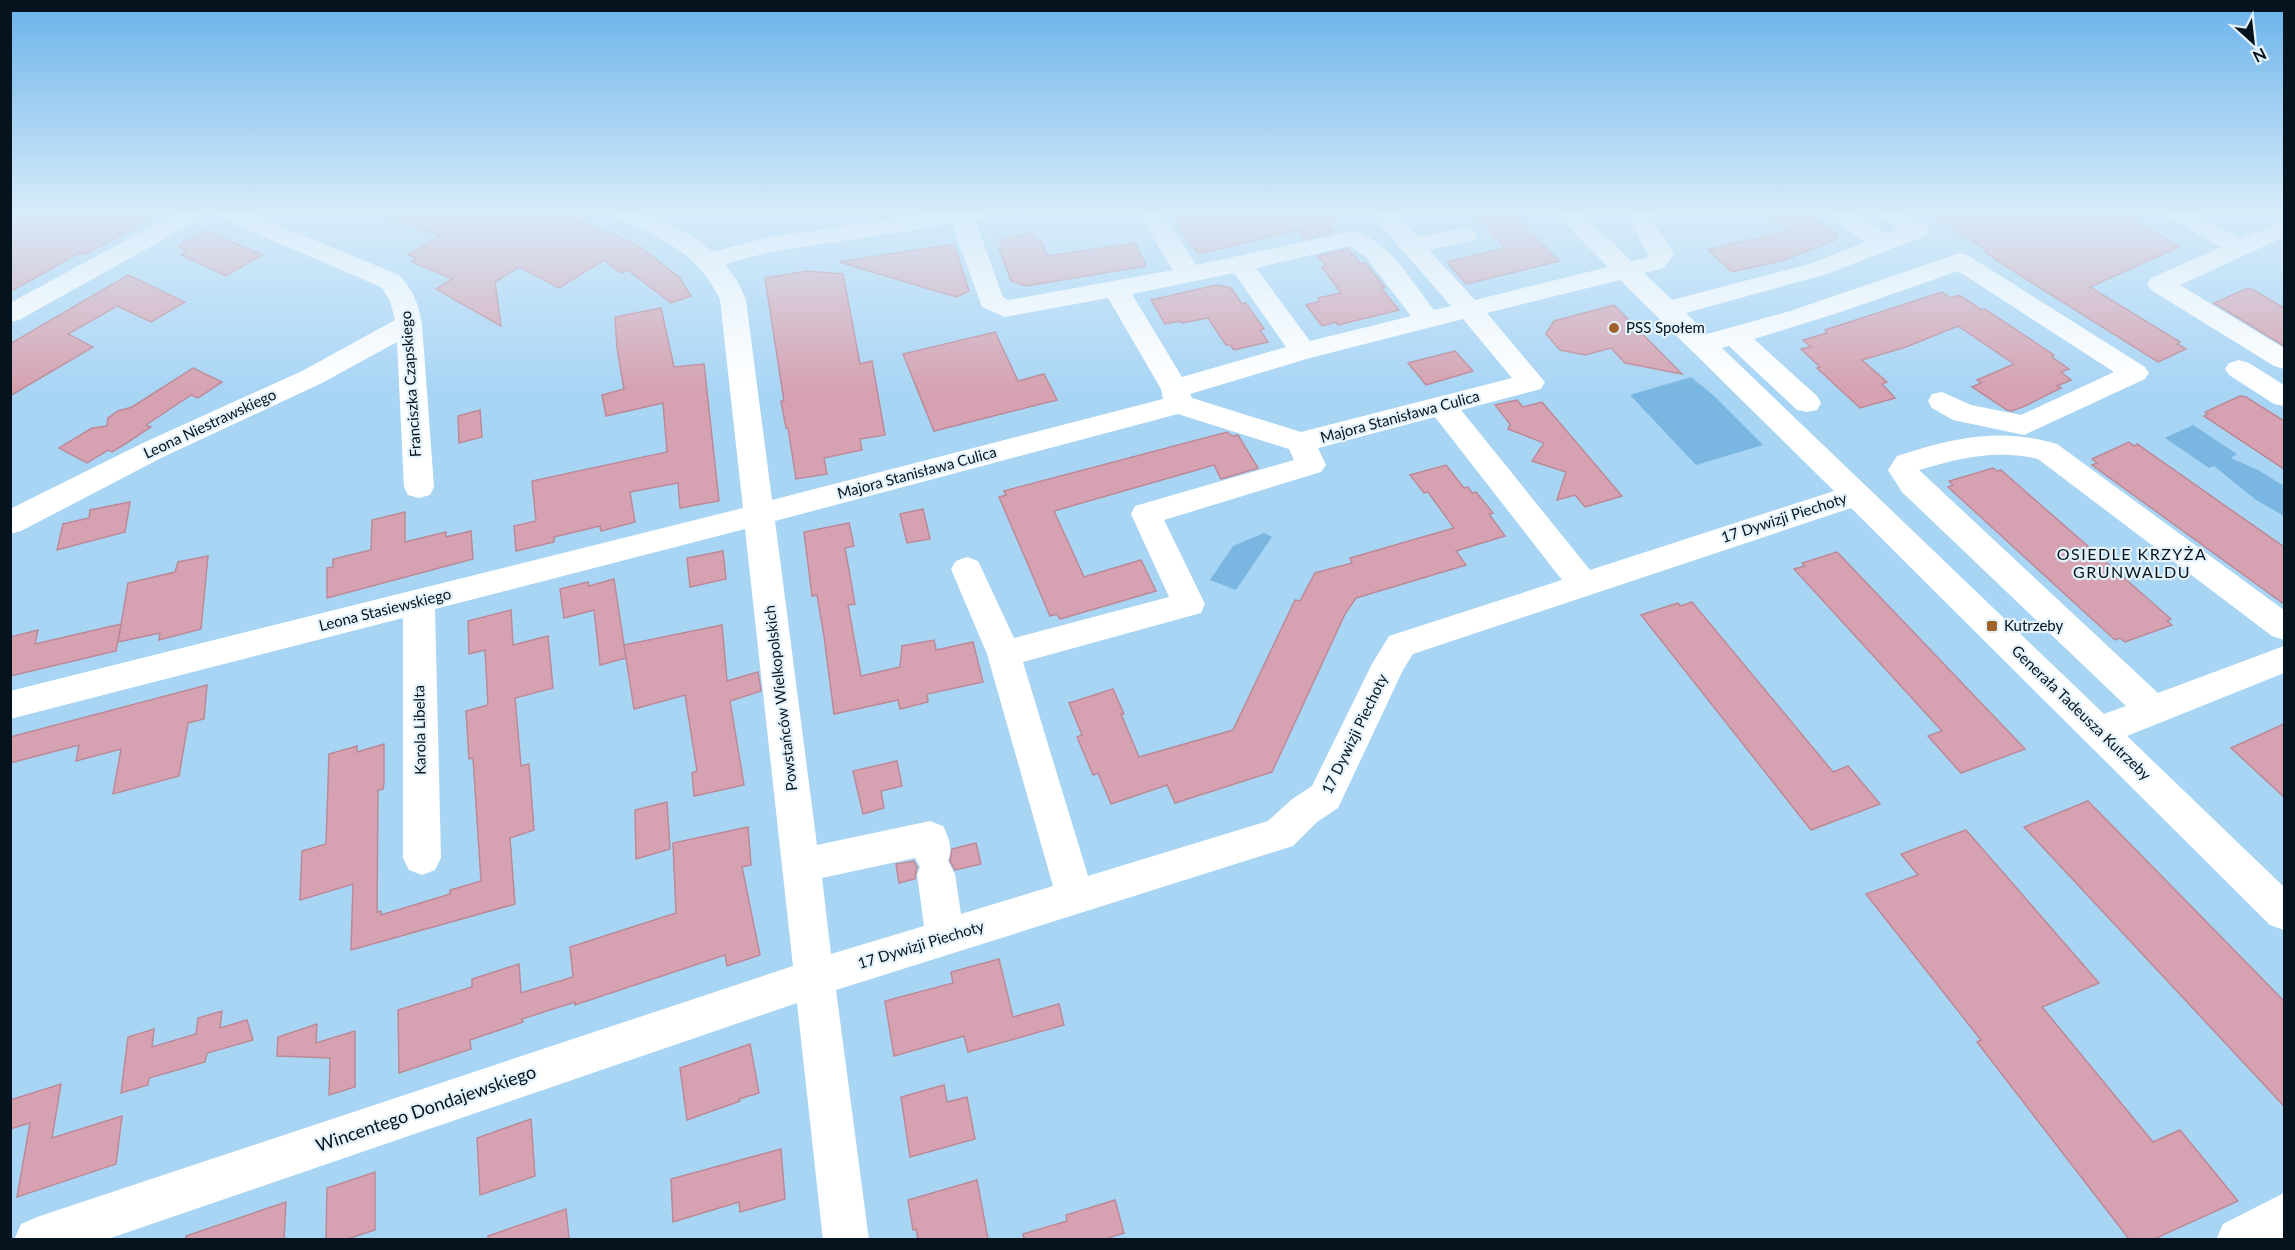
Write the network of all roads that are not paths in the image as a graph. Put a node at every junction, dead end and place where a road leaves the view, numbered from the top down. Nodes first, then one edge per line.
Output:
1 (87, 271) edge
2 (365, 271) edge
3 (719, 271) edge
4 (983, 271) edge
5 (1187, 271) edge
6 (1203, 271) edge
7 (1245, 271) edge
8 (1390, 271) edge
9 (1436, 271) edge
10 (1625, 271) edge
11 (1626, 271) edge
12 (1809, 271) edge
13 (1931, 271) edge
14 (1976, 271) edge
15 (2188, 271) edge
16 (1189, 274) junction
17 (1116, 289) junction
18 (1470, 310) junction
19 (1667, 310) junction
20 (10, 314) edge
21 (1428, 320) junction
22 (409, 324) junction
23 (1736, 336) junction
24 (1702, 344) junction
25 (1303, 351) junction
26 (2284, 360) edge
27 (2239, 369) dead end
28 (1177, 396) junction
29 (2284, 397) edge
30 (1942, 401) dead end
31 (1807, 404) dead end
32 (1442, 406) junction
33 (1301, 442) junction
34 (419, 487) dead end
35 (1857, 495) junction
36 (759, 514) junction
37 (10, 523) edge
38 (967, 569) dead end
39 (1583, 584) junction
40 (419, 602) junction
41 (2284, 627) edge
42 (1004, 654) junction
43 (2284, 659) edge
44 (10, 705) edge
45 (2152, 709) junction
46 (2100, 731) junction
47 (422, 858) dead end
48 (801, 866) junction
49 (1076, 897) junction
50 (2284, 912) edge
51 (945, 938) junction
52 (814, 978) junction
53 (2284, 1216) edge
54 (37, 1239) edge
55 (846, 1239) edge
56 (2239, 1239) edge

1 - 20 street
2 - 22 street, Franciszka Czapskiego
3 - 36 street, Powstańców Wielkopolskich
4 - 17 street
5 - 16 street
6 - 16 street
7 - 25 street
8 - 21 street
9 - 18 street
10 - 18 street, Majora Stanisława Culica
11 - 19 street, Generała Tadeusza Kutrzeby
12 - 19 street
13 - 23 street
14 - 30 street
15 - 26 street
16 - 17 street
17 - 28 street
18 - 21 street, Majora Stanisława Culica
18 - 32 street, Majora Stanisława Culica
19 - 24 street, Generała Tadeusza Kutrzeby
21 - 25 street, Majora Stanisława Culica
22 - 34 street, Franciszka Czapskiego
22 - 37 street, Leona Niestrawskiego
23 - 24 street
23 - 31 street
24 - 35 street, Generała Tadeusza Kutrzeby
25 - 28 street, Majora Stanisława Culica
27 - 29 street
28 - 33 street, Majora Stanisława Culica
28 - 36 street, Majora Stanisława Culica
32 - 33 street, Majora Stanisława Culica
32 - 39 street
33 - 42 street
35 - 39 street, 17 Dywizji Piechoty
35 - 46 street, Generała Tadeusza Kutrzeby
36 - 40 street, Leona Stasiewskiego
36 - 48 street, Powstańców Wielkopolskich
38 - 42 street
39 - 49 street, 17 Dywizji Piechoty
40 - 44 street, Leona Stasiewskiego
40 - 47 street, Karola Libelta
41 - 45 street
42 - 49 street
43 - 45 street
45 - 46 street
46 - 50 street, Generała Tadeusza Kutrzeby
48 - 51 street
48 - 52 street, Powstańców Wielkopolskich
49 - 51 street, 17 Dywizji Piechoty
51 - 52 street, 17 Dywizji Piechoty
52 - 54 street, Wincentego Dondajewskiego
52 - 55 street, Powstańców Wielkopolskich
53 - 56 street

